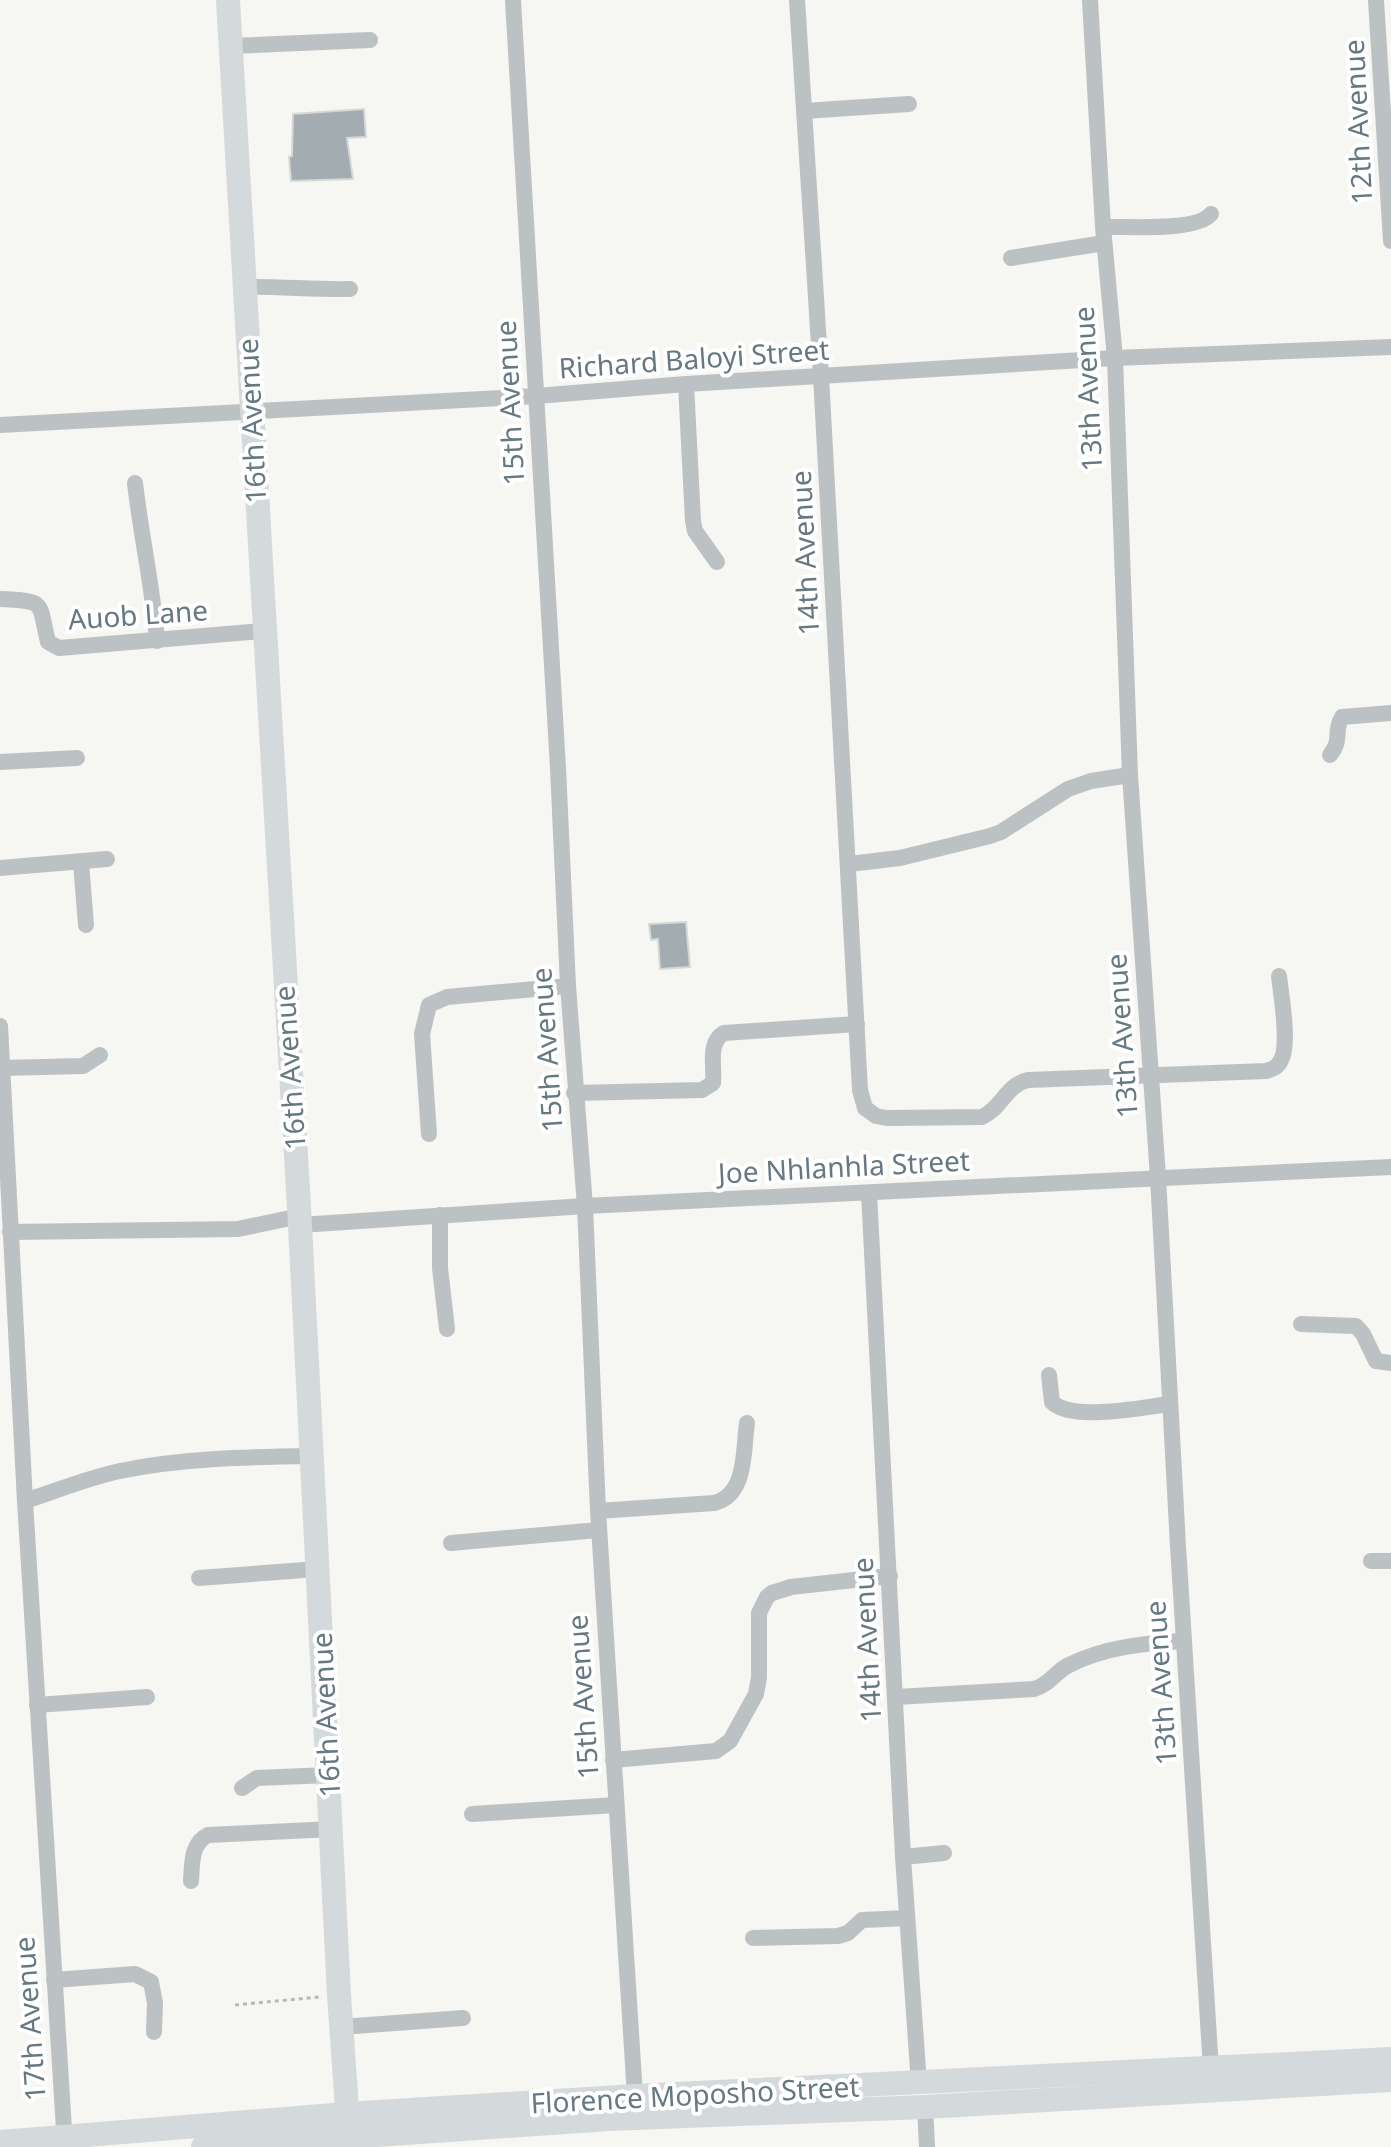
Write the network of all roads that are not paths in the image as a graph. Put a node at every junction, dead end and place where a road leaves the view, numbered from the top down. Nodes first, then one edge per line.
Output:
1 (228, 0) edge
2 (513, 0) edge
3 (797, 0) edge
4 (1090, 0) edge
5 (1376, 0) edge
6 (370, 40) dead end
7 (230, 46) junction
8 (909, 104) dead end
9 (804, 111) junction
10 (1211, 214) dead end
11 (1103, 235) junction
12 (1391, 241) edge
13 (1011, 258) dead end
14 (244, 287) junction
15 (350, 289) dead end
16 (1391, 347) edge
17 (1115, 358) junction
18 (821, 376) junction
19 (686, 384) junction
20 (536, 396) junction
21 (251, 411) junction
22 (0, 425) edge
23 (135, 483) dead end
24 (717, 562) dead end
25 (0, 599) edge
26 (263, 631) junction
27 (157, 641) junction
28 (1391, 713) edge
29 (1330, 755) dead end
30 (77, 758) dead end
31 (0, 762) edge
32 (1130, 775) junction
33 (107, 859) dead end
34 (81, 863) junction
35 (849, 864) junction
36 (0, 868) edge
37 (86, 925) dead end
38 (1279, 976) dead end
39 (568, 986) junction
40 (857, 1024) junction
41 (0, 1026) edge
42 (100, 1055) dead end
43 (2, 1068) junction
44 (1150, 1076) junction
45 (574, 1093) junction
46 (2, 1125) edge
47 (429, 1134) dead end
48 (1391, 1167) edge
49 (1158, 1177) junction
50 (869, 1193) junction
51 (585, 1206) junction
52 (440, 1215) junction
53 (300, 1221) junction
54 (10, 1232) junction
55 (6, 1288) edge
56 (1301, 1324) dead end
57 (447, 1329) dead end
58 (1391, 1363) edge
59 (1049, 1375) dead end
60 (1170, 1404) junction
61 (747, 1423) dead end
62 (312, 1456) junction
63 (25, 1501) junction
64 (598, 1511) junction
65 (599, 1530) junction
66 (451, 1543) dead end
67 (1371, 1561) dead end
68 (1391, 1561) edge
69 (318, 1569) junction
70 (890, 1576) junction
71 (199, 1578) dead end
72 (1184, 1641) junction
73 (147, 1697) dead end
74 (896, 1697) junction
75 (37, 1705) junction
76 (613, 1760) junction
77 (329, 1775) junction
78 (242, 1788) dead end
79 (616, 1805) junction
80 (472, 1814) dead end
81 (333, 1829) junction
82 (944, 1853) dead end
83 (903, 1857) junction
84 (191, 1881) dead end
85 (907, 1918) junction
86 (753, 1938) dead end
87 (54, 1980) junction
88 (463, 2018) dead end
89 (341, 2027) junction
90 (154, 2032) dead end
91 (1391, 2059) edge
92 (1211, 2069) junction
93 (1391, 2080) edge
94 (922, 2095) junction
95 (635, 2096) junction
96 (348, 2125) junction
97 (0, 2142) edge
98 (64, 2142) edge
99 (203, 2147) edge
100 (927, 2147) edge

1 - 7 street, 16th Avenue
2 - 20 street, 15th Avenue
3 - 9 street, 14th Avenue
4 - 11 street, 13th Avenue
5 - 12 street, 12th Avenue
6 - 7 street
7 - 14 street, 16th Avenue
8 - 9 street
9 - 18 street, 14th Avenue
10 - 11 street
11 - 13 street
11 - 17 street, 13th Avenue
14 - 15 street
14 - 21 street, 16th Avenue
16 - 17 street, Richard Baloyi Street
17 - 18 street, Richard Baloyi Street
17 - 32 street, 13th Avenue
18 - 19 street, Richard Baloyi Street
18 - 35 street, 14th Avenue
19 - 20 street, Richard Baloyi Street
19 - 24 street
20 - 21 street, Richard Baloyi Street
20 - 39 street, 15th Avenue
21 - 22 street, Richard Baloyi Street
21 - 26 street, 16th Avenue
23 - 27 street
25 - 27 street, Auob Lane
26 - 27 street, Auob Lane
26 - 53 street, 16th Avenue
28 - 29 street
30 - 31 street
32 - 35 street
32 - 44 street, 13th Avenue
33 - 34 street
34 - 36 street
34 - 37 street
35 - 40 street, 14th Avenue
38 - 44 street
39 - 45 street, 15th Avenue
39 - 47 street
40 - 44 street, 14th Avenue
40 - 45 street
41 - 43 street, 17th Avenue
42 - 43 street
43 - 46 street, 17th Avenue
44 - 49 street, 13th Avenue
45 - 51 street, 15th Avenue
46 - 54 street, 17th Avenue
48 - 49 street, Joe Nhlanhla Street
49 - 50 street, Joe Nhlanhla Street
49 - 60 street, 13th Avenue
50 - 51 street, Joe Nhlanhla Street
50 - 70 street, 14th Avenue
51 - 52 street, Joe Nhlanhla Street
51 - 64 street, 15th Avenue
52 - 53 street, Joe Nhlanhla Street
52 - 57 street
53 - 54 street, Joe Nhlanhla Street
53 - 62 street, 16th Avenue
54 - 55 street, 17th Avenue
55 - 63 street, 17th Avenue
56 - 58 street
59 - 60 street
60 - 72 street, 13th Avenue
61 - 64 street
62 - 63 street
62 - 69 street, 16th Avenue
63 - 75 street, 17th Avenue
64 - 65 street, 15th Avenue
65 - 66 street
65 - 76 street, 15th Avenue
67 - 68 street
69 - 71 street
69 - 77 street, 16th Avenue
70 - 74 street, 14th Avenue
70 - 76 street
72 - 74 street
72 - 92 street, 13th Avenue
73 - 75 street
74 - 83 street, 14th Avenue
75 - 87 street, 17th Avenue
76 - 79 street, 15th Avenue
77 - 78 street
77 - 81 street, 16th Avenue
79 - 80 street
79 - 95 street, 15th Avenue
81 - 84 street
81 - 89 street, 16th Avenue
82 - 83 street
83 - 85 street, 14th Avenue
85 - 86 street
85 - 94 street, 14th Avenue
87 - 90 street
87 - 98 street, 17th Avenue
88 - 89 street
89 - 96 street, 16th Avenue
91 - 92 street, Florence Moposho Street
92 - 94 street, Florence Moposho Street
93 - 94 street, Florence Moposho Street
94 - 95 street, Florence Moposho Street
94 - 96 street, Florence Moposho Street
94 - 100 street, 14th Avenue
95 - 96 street, Florence Moposho Street
96 - 98 street, Florence Moposho Street
96 - 99 street, Florence Moposho Street
97 - 98 street, Florence Moposho Street

